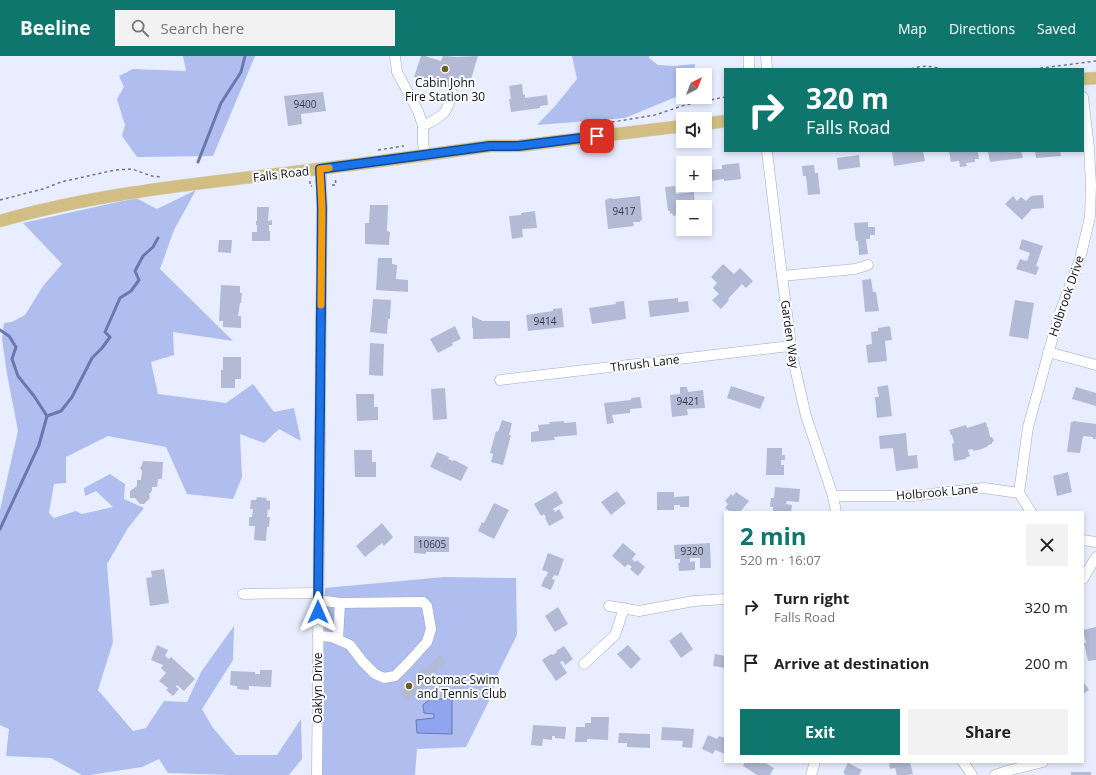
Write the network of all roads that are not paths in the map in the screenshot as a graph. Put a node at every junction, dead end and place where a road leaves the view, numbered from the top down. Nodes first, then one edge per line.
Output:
1 (395, 56) edge
2 (749, 56) edge
3 (766, 56) edge
4 (749, 68) edge
5 (767, 68) edge
6 (1096, 78) edge
7 (1084, 79) edge
8 (452, 93) dead end
9 (1084, 106) edge
10 (724, 121) edge
11 (712, 123) edge
12 (423, 126) junction
13 (676, 127) edge
14 (767, 152) edge
15 (426, 155) junction
16 (320, 169) junction
17 (0, 222) edge
18 (868, 265) dead end
19 (782, 276) junction
20 (790, 346) junction
21 (1048, 352) junction
22 (1096, 365) edge
23 (500, 380) dead end
24 (1019, 493) junction
25 (833, 496) junction
26 (836, 511) edge
27 (1030, 511) edge
28 (1084, 540) edge
29 (1096, 542) edge
30 (1096, 557) edge
31 (1084, 577) edge
32 (243, 594) dead end
33 (318, 597) junction
34 (724, 599) edge
35 (340, 603) junction
36 (609, 606) dead end
37 (624, 608) junction
38 (318, 636) junction
39 (338, 639) junction
40 (584, 664) dead end
41 (815, 763) edge
42 (964, 763) edge
43 (1039, 763) edge
44 (317, 775) edge
45 (811, 775) edge
46 (972, 775) edge
47 (995, 775) edge

1 - 12 street
2 - 4 street
3 - 5 street
6 - 7 main road
8 - 12 street
9 - 21 street, Holbrook Drive
10 - 11 main road
12 - 15 street
13 - 15 main road, Falls Road
14 - 19 street, Garden Way
15 - 16 main road, Falls Road
16 - 17 main road, Falls Road
16 - 33 street, Oaklyn Drive
18 - 19 street
19 - 20 street, Garden Way
20 - 23 street, Thrush Lane
20 - 25 street, Garden Way
21 - 22 street
21 - 24 street, Holbrook Drive
24 - 25 street, Holbrook Lane
24 - 27 street
25 - 26 street, Garden Way
28 - 29 street
30 - 31 street
32 - 33 street
33 - 35 street
33 - 38 street, Oaklyn Drive
34 - 37 street
35 - 39 street
35 - 39 street
36 - 37 street
37 - 40 street
38 - 39 street
38 - 44 street, Oaklyn Drive
41 - 45 street
42 - 46 street
43 - 47 street

